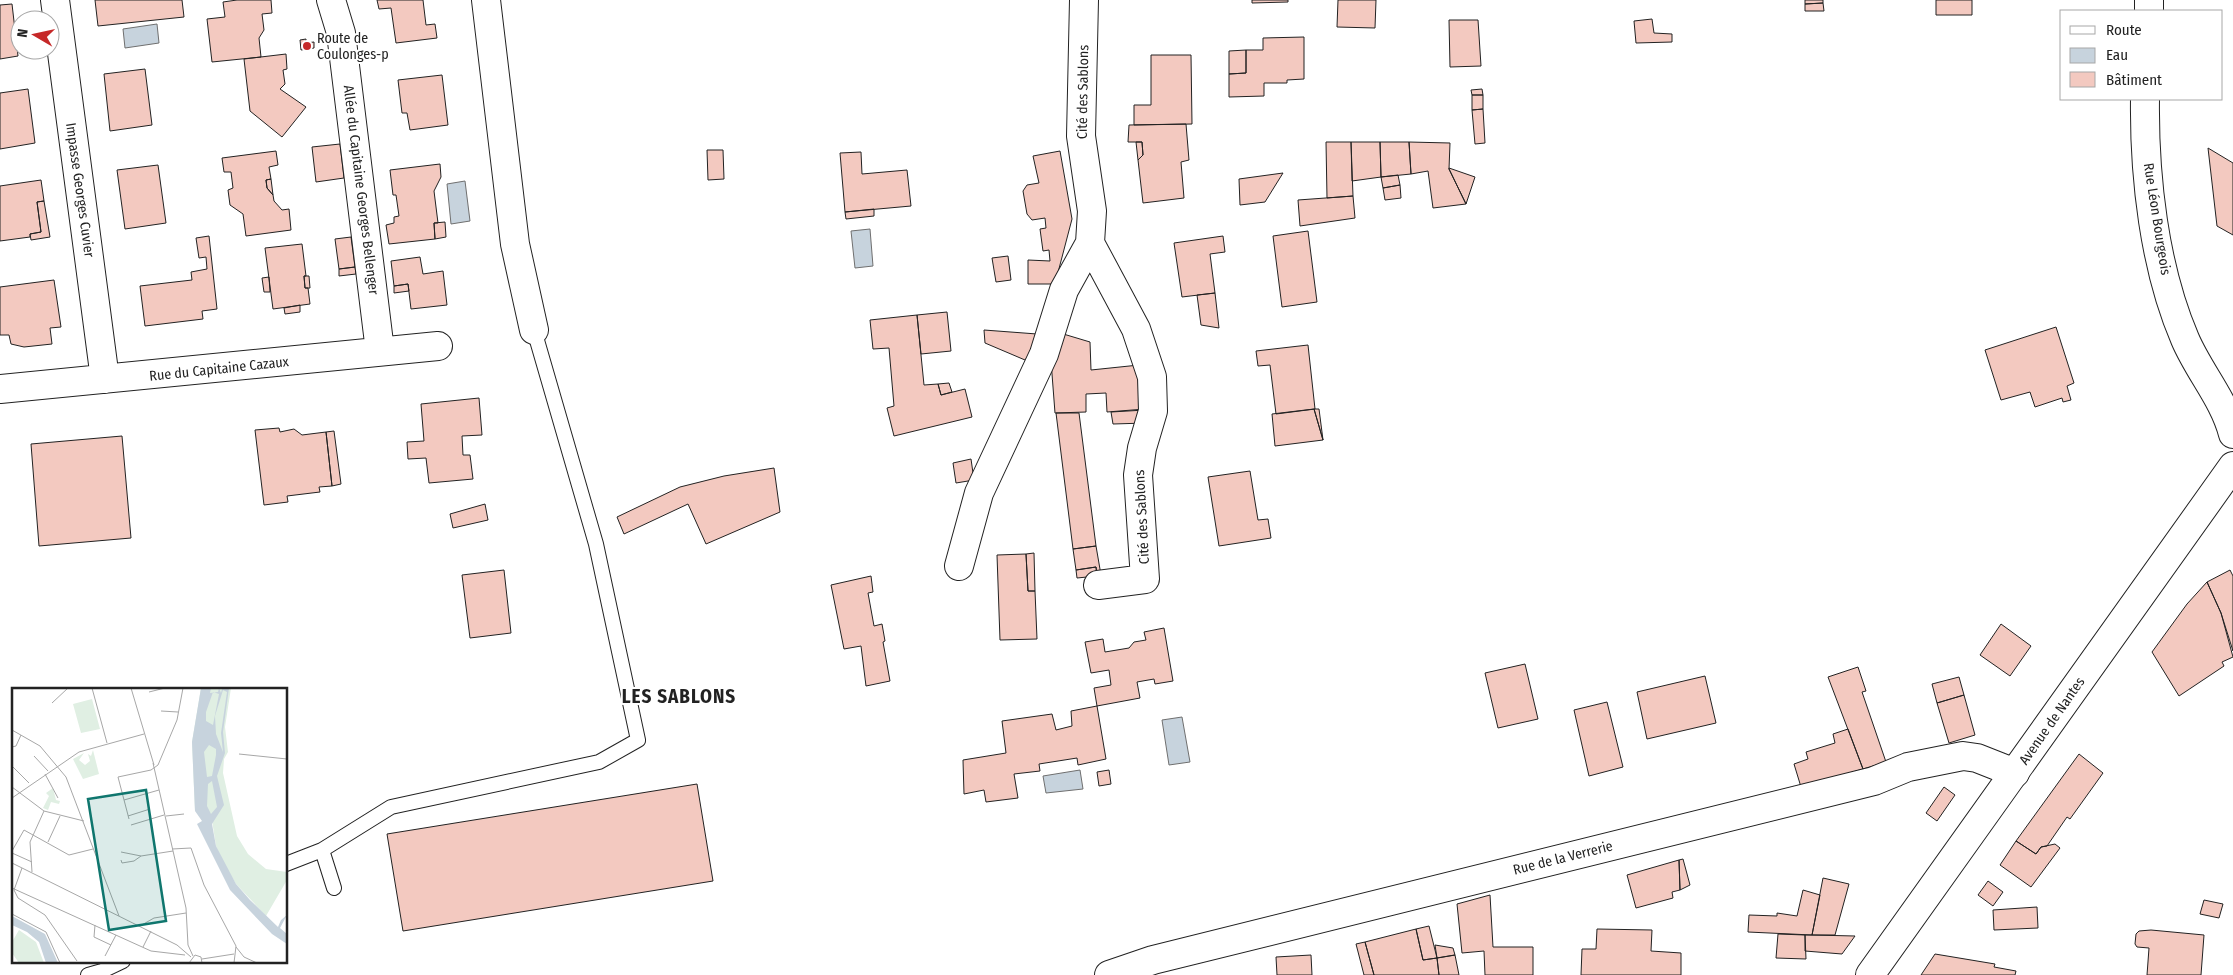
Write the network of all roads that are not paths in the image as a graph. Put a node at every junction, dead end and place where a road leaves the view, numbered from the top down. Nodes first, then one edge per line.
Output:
1 (55, 0) edge
2 (331, 0) edge
3 (486, 0) edge
4 (1084, 0) edge
5 (2145, 100) edge
6 (1090, 243) junction
7 (534, 330) joint
8 (438, 346) dead end
9 (380, 351) junction
10 (2197, 363) junction
11 (105, 379) junction
12 (2233, 384) edge
13 (0, 389) edge
14 (2233, 434) edge
15 (2233, 466) edge
16 (959, 566) dead end
17 (1098, 585) dead end
18 (2015, 773) junction
19 (322, 850) junction
20 (288, 863) edge
21 (334, 888) dead end
22 (121, 962) edge
23 (88, 975) edge
24 (1110, 975) edge
25 (1870, 975) edge

1 - 11 street, Impasse Georges Cuvier
2 - 9 street, Allée du Capitaine Georges Bellenger
3 - 7 street
4 - 6 street, Cité des Sablons
5 - 10 street, Rue Léon Bourgeois
6 - 16 street, Cité des Sablons
6 - 17 street, Cité des Sablons
7 - 19 lane
8 - 9 street, Rue du Capitaine Cazaux
9 - 11 street, Rue du Capitaine Cazaux
10 - 12 street, Rue Léon Bourgeois
10 - 14 street, Rue Léon Bourgeois
11 - 13 street, Rue du Capitaine Cazaux
15 - 18 street, Avenue de Nantes
18 - 24 street, Rue de la Verrerie
18 - 25 street, Avenue de Nantes
19 - 20 lane
19 - 21 lane
22 - 23 lane

